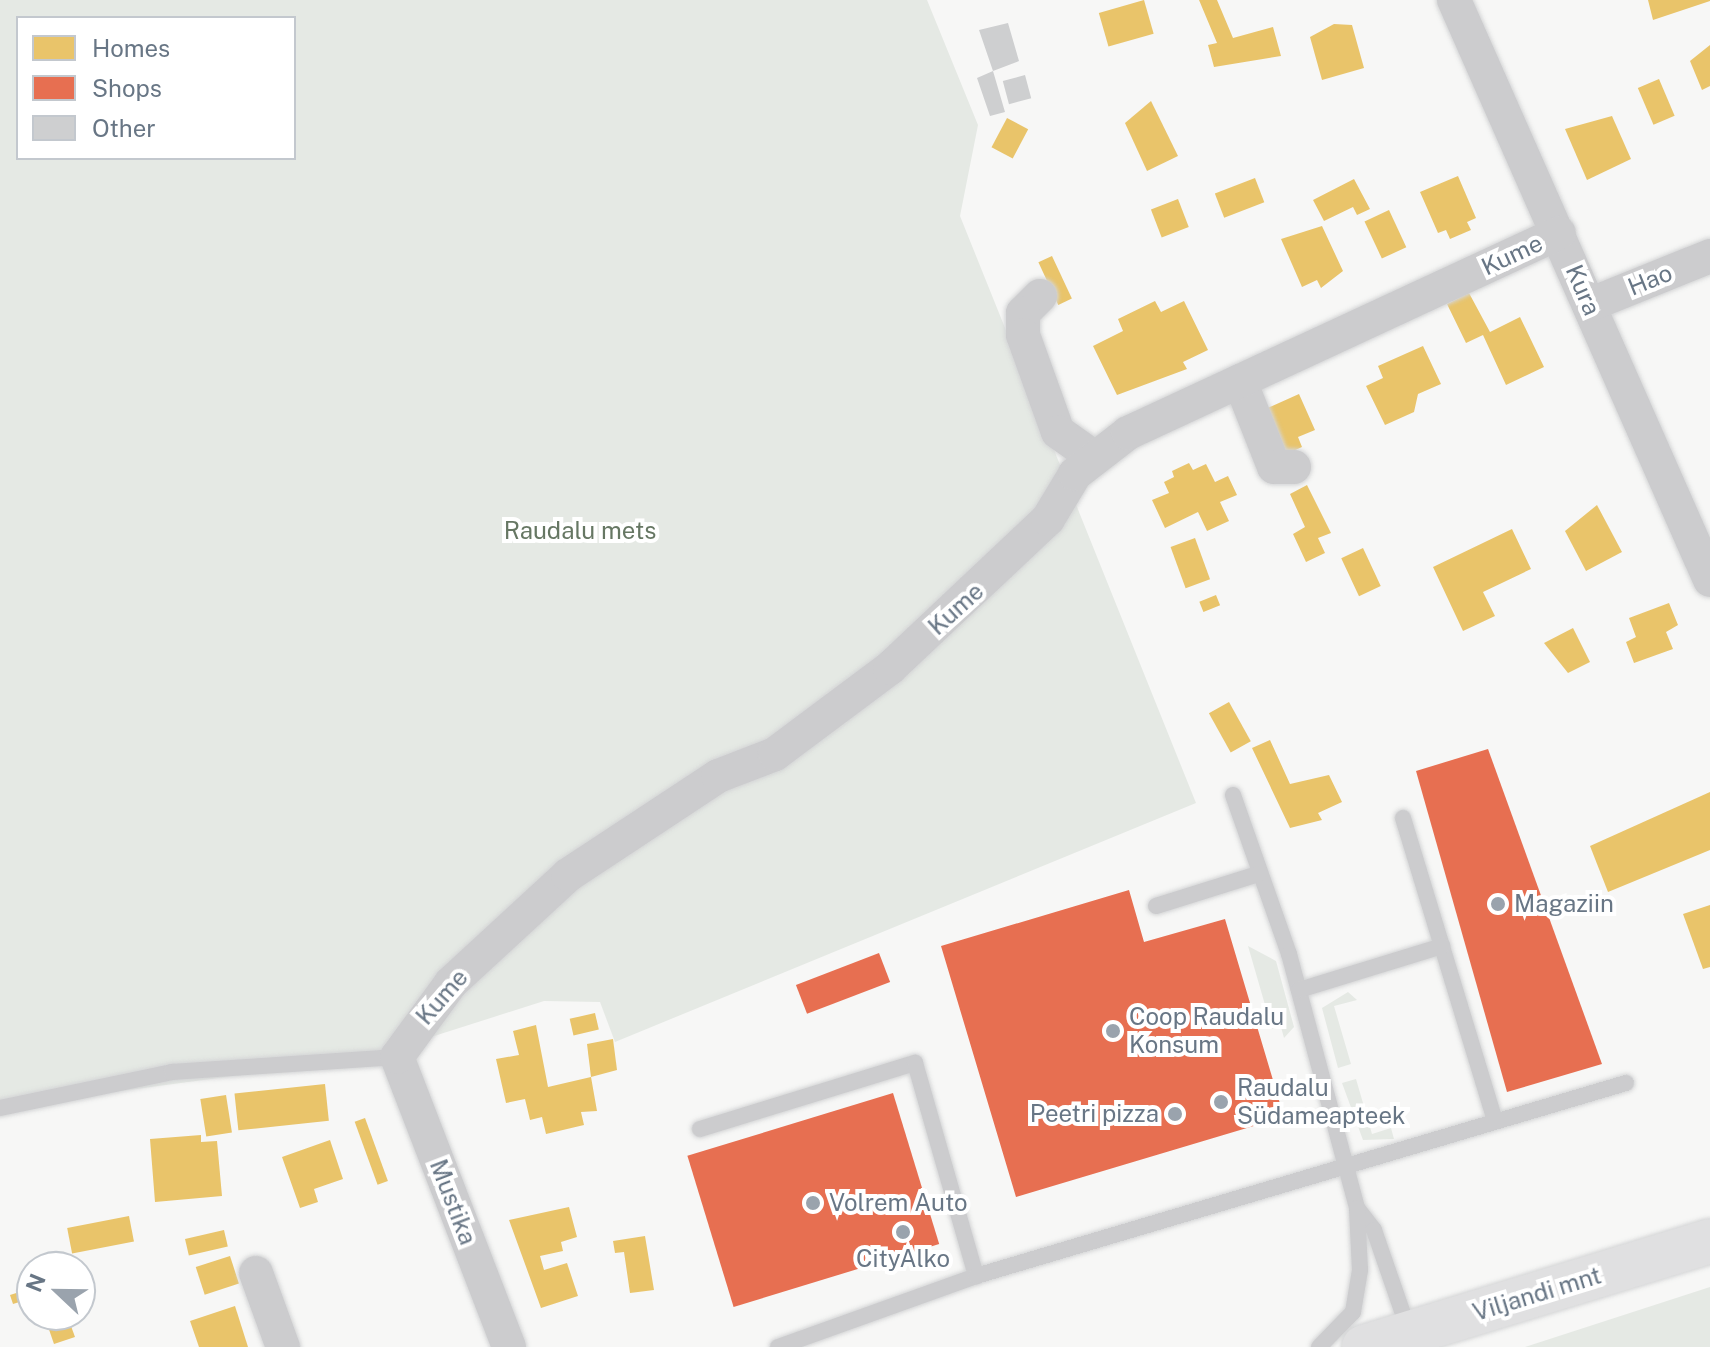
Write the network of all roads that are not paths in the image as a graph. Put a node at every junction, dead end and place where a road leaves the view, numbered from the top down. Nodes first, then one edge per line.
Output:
1 (1454, 0) edge
2 (1559, 233) junction
3 (1710, 256) edge
4 (1040, 296) dead end
5 (1589, 305) junction
6 (1240, 381) junction
7 (1095, 458) junction
8 (1294, 467) dead end
9 (1710, 580) edge
10 (1233, 795) dead end
11 (1403, 818) dead end
12 (1258, 874) junction
13 (1156, 906) dead end
14 (1442, 946) junction
15 (1299, 990) junction
16 (397, 1057) junction
17 (1626, 1083) dead end
18 (0, 1108) edge
19 (1495, 1121) junction
20 (700, 1129) dead end
21 (1345, 1164) junction
22 (1357, 1208) junction
23 (1710, 1241) edge
24 (256, 1273) dead end
25 (976, 1276) junction
26 (1409, 1333) junction
27 (283, 1347) edge
28 (509, 1347) edge
29 (778, 1347) edge
30 (1319, 1347) edge
31 (1364, 1347) edge

1 - 2 street, Kura
2 - 5 street, Kura
2 - 6 street, Kume
3 - 5 street, Hao
4 - 7 street
5 - 9 street, Kura
6 - 7 street, Kume
6 - 8 street
7 - 16 street, Kume
10 - 12 lane
11 - 14 lane
12 - 13 lane
12 - 15 lane
14 - 15 lane
14 - 19 lane
15 - 21 lane
16 - 18 lane
16 - 28 street, Mustika
17 - 19 lane
19 - 21 lane
20 - 25 lane
21 - 22 lane
21 - 25 lane
22 - 26 lane
22 - 30 lane
23 - 26 main road, Viljandi mnt
24 - 27 street
25 - 29 lane
26 - 31 main road, Viljandi mnt

